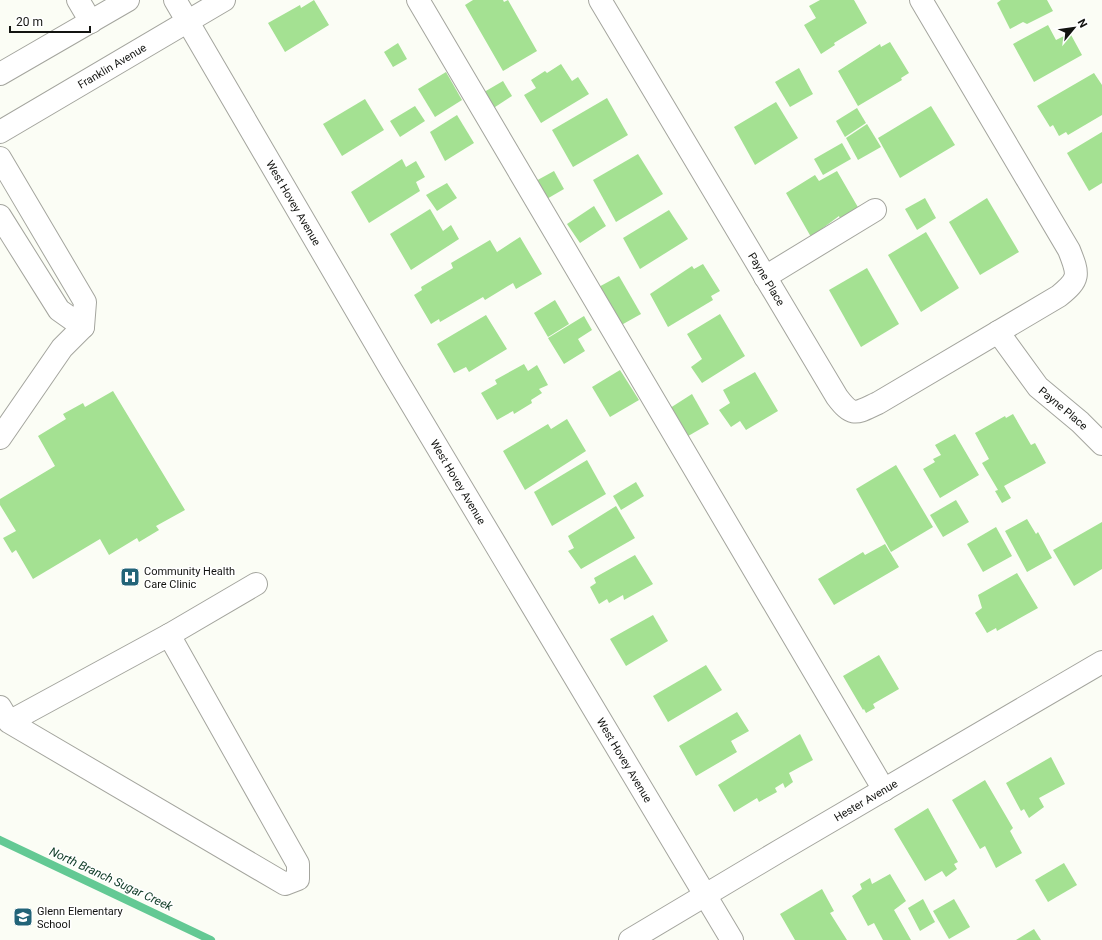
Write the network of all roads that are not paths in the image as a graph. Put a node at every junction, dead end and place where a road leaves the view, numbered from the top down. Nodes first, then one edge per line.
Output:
1 (78, 0) edge
2 (128, 0) edge
3 (175, 0) edge
4 (224, 0) edge
5 (418, 0) edge
6 (600, 0) edge
7 (921, 0) edge
8 (91, 22) junction
9 (188, 22) junction
10 (0, 74) edge
11 (0, 132) edge
12 (0, 158) edge
13 (875, 210) dead end
14 (0, 216) edge
15 (765, 276) junction
16 (83, 327) junction
17 (998, 332) junction
18 (0, 438) edge
19 (1102, 444) edge
20 (256, 584) dead end
21 (169, 635) junction
22 (1102, 662) edge
23 (4, 715) edge
24 (884, 790) junction
25 (706, 895) junction
26 (630, 940) edge
27 (732, 940) edge

1 - 8 street
2 - 8 street
3 - 9 street, West Hovey Avenue
4 - 9 street, Franklin Avenue
5 - 24 street
6 - 15 street, Payne Place
7 - 17 street, Payne Place
8 - 10 street
9 - 11 street, Franklin Avenue
9 - 25 street, West Hovey Avenue
12 - 16 street
13 - 15 street
14 - 16 street
15 - 17 street, Payne Place
16 - 18 street
17 - 19 street, Payne Place
20 - 21 street
21 - 23 street
21 - 23 street
22 - 24 street, Hester Avenue
24 - 25 street, Hester Avenue
25 - 26 street, Hester Avenue
25 - 27 street, West Hovey Avenue

